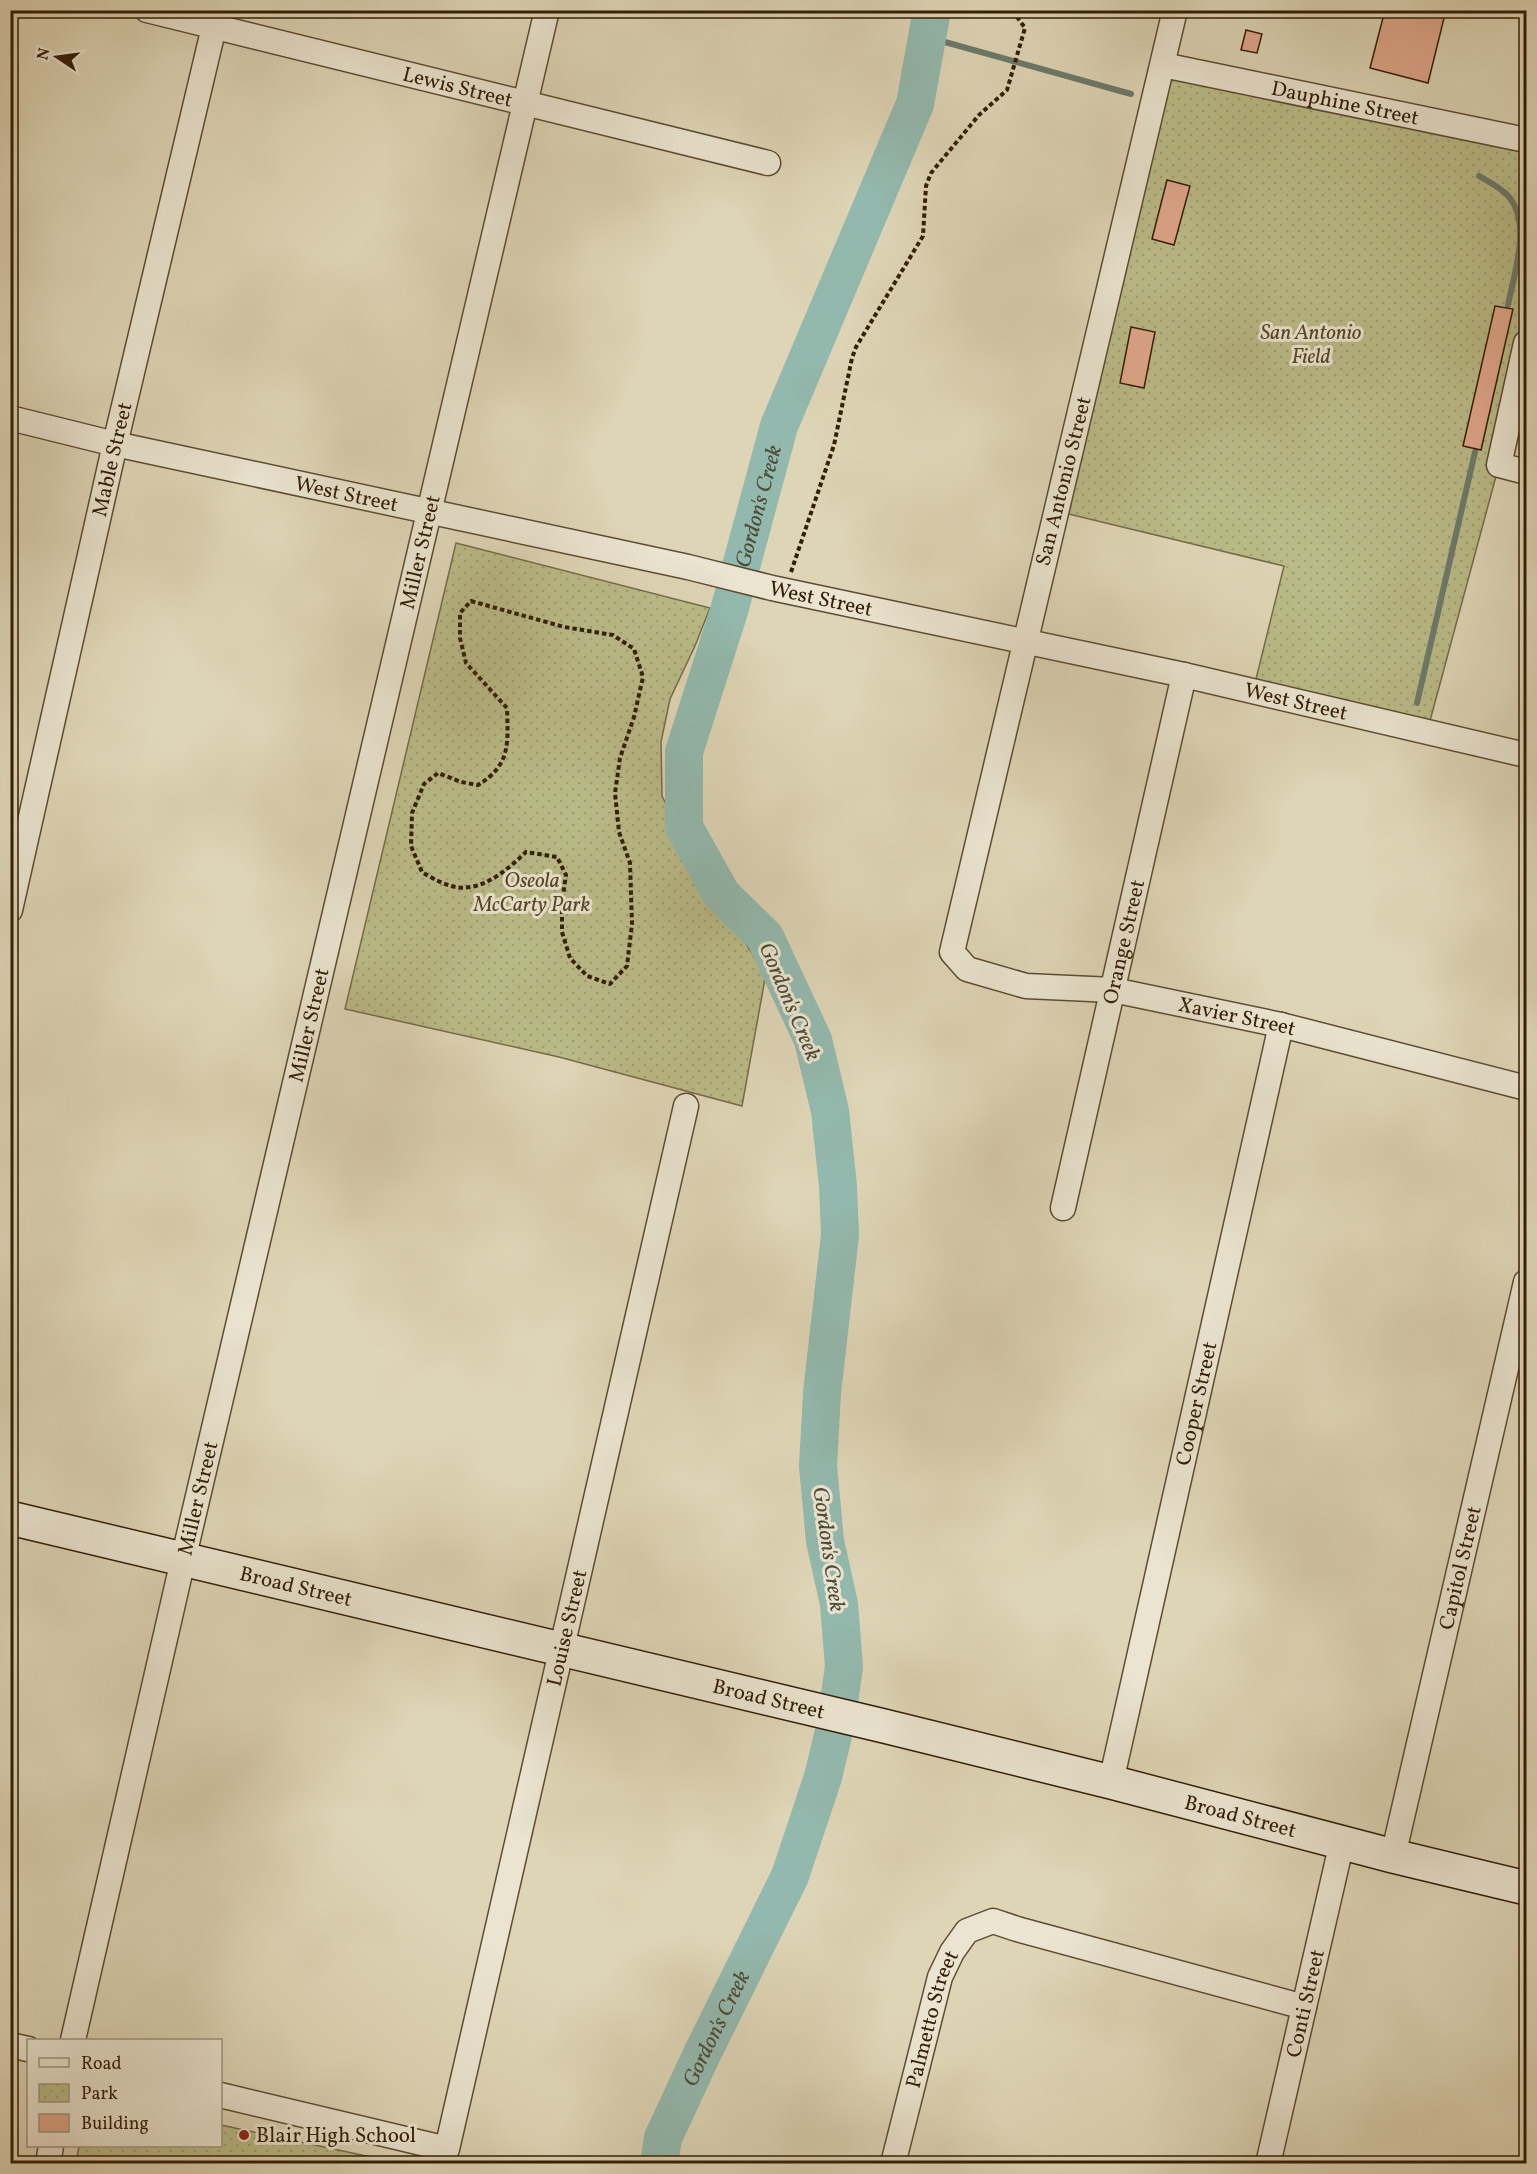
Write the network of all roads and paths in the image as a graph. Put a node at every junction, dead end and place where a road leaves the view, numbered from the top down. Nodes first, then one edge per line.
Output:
1 (147, 10) edge
2 (547, 10) edge
3 (1012, 10) edge
4 (1175, 10) edge
5 (216, 18) edge
6 (1163, 65) junction
7 (525, 104) junction
8 (1527, 140) edge
9 (768, 163) dead end
10 (1527, 343) edge
11 (10, 418) edge
12 (115, 444) junction
13 (1527, 472) edge
14 (429, 511) junction
15 (779, 589) junction
16 (1024, 641) junction
17 (1184, 675) junction
18 (1527, 755) edge
19 (501, 765) joint
20 (10, 910) edge
21 (952, 952) joint
22 (1113, 990) junction
23 (1281, 1025) junction
24 (1527, 1088) edge
25 (686, 1106) dead end
26 (1064, 1208) dead end
27 (1527, 1281) edge
28 (10, 1518) edge
29 (183, 1560) junction
30 (562, 1650) junction
31 (1111, 1782) junction
32 (1342, 1842) junction
33 (1393, 1856) junction
34 (1527, 1888) edge
35 (1304, 2007) junction
36 (73, 2039) edge
37 (10, 2045) edge
38 (27, 2049) edge
39 (222, 2095) edge
40 (51, 2147) edge
41 (48, 2163) edge
42 (893, 2163) edge
43 (1268, 2163) edge

1 - 5 street, Lewis Street
2 - 7 street, Miller Street
3 - 15 path
4 - 6 street, San Antonio Street
5 - 7 street, Lewis Street
5 - 12 street, Mable Street
6 - 8 street, Dauphine Street
6 - 16 street, San Antonio Street
7 - 9 street, Lewis Street
7 - 14 street, Miller Street
10 - 13 street
11 - 12 street, West Street
12 - 14 street, West Street
12 - 20 street, Mable Street
14 - 15 street, West Street
14 - 29 street, Miller Street
15 - 16 street, West Street
16 - 17 street, West Street
16 - 21 street, San Antonio Street
17 - 18 street, West Street
17 - 22 street, Orange Street
19 - 19 path
21 - 22 street, Xavier Street
22 - 23 street, Xavier Street
22 - 26 street, Orange Street
23 - 24 street, Xavier Street
23 - 31 street, Cooper Street
25 - 30 street, Louise Street
27 - 33 street, Capitol Street
28 - 29 street, Broad Street
29 - 30 street, Broad Street
29 - 36 street, Miller Street
30 - 31 street, Broad Street
30 - 39 street, Louise Street
31 - 32 street, Broad Street
32 - 33 street, Broad Street
32 - 35 street, Conti Street
33 - 34 street, Broad Street
35 - 42 street, Palmetto Street
35 - 43 street, Conti Street
37 - 38 street
40 - 41 street

